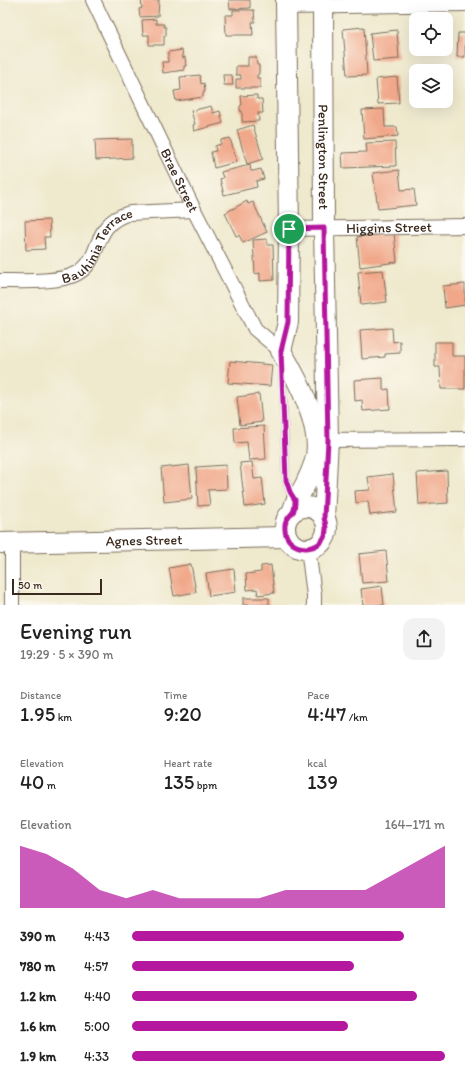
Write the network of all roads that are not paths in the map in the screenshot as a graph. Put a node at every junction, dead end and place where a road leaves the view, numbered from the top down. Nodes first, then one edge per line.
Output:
1 (93, 0) edge
2 (286, 3) edge
3 (323, 3) edge
4 (465, 4) edge
5 (194, 210) junction
6 (465, 226) edge
7 (324, 228) junction
8 (289, 229) junction
9 (0, 281) edge
10 (281, 351) junction
11 (300, 385) junction
12 (327, 410) junction
13 (465, 439) edge
14 (322, 440) junction
15 (294, 506) junction
16 (324, 518) junction
17 (287, 537) junction
18 (6, 544) edge
19 (308, 548) junction
20 (12, 605) edge
21 (314, 605) edge

1 - 5 street, Brae Street
2 - 3 street
2 - 8 street
3 - 4 street
3 - 7 street, Penlington Street
5 - 9 street, Bauhinia Terrace
5 - 10 street, Brae Street
6 - 7 street, Higgins Street
7 - 8 street, Higgins Street
7 - 12 street, Penlington Street
8 - 10 street
10 - 11 street, Penlington Street
10 - 15 lane
11 - 12 street, Penlington Street
11 - 14 street, Penlington Street
12 - 14 street, Penlington Street
13 - 14 street
14 - 15 street, Penlington Street
14 - 16 street, Penlington Street
15 - 16 street
15 - 17 street
16 - 19 street
17 - 18 street, Agnes Street
17 - 19 street
18 - 20 street
19 - 21 street

